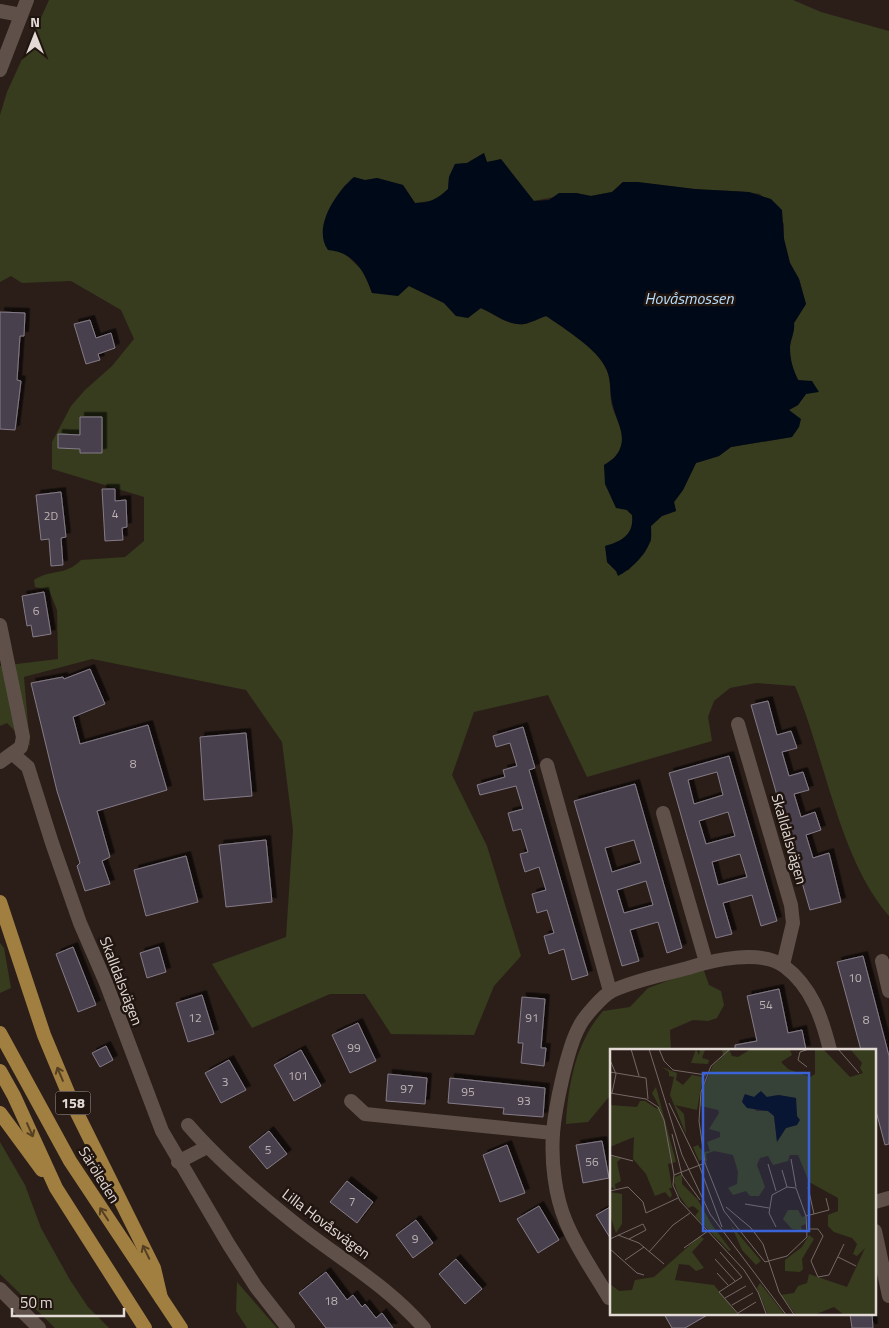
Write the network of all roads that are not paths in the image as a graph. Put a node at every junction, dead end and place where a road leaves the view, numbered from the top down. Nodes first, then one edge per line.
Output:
1 (27, 0) edge
2 (0, 11) edge
3 (21, 15) junction
4 (0, 70) edge
5 (0, 625) edge
6 (738, 724) dead end
7 (13, 754) junction
8 (0, 762) edge
9 (547, 766) dead end
10 (662, 813) dead end
11 (0, 902) edge
12 (706, 962) junction
13 (882, 962) dead end
14 (783, 965) junction
15 (610, 991) junction
16 (889, 991) edge
17 (0, 1033) edge
18 (830, 1049) edge
19 (0, 1071) edge
20 (351, 1101) dead end
21 (0, 1113) edge
22 (188, 1125) dead end
23 (553, 1133) junction
24 (207, 1147) junction
25 (178, 1162) junction
26 (56, 1188) junction
27 (889, 1198) edge
28 (876, 1202) edge
29 (876, 1236) edge
30 (0, 1289) edge
31 (889, 1296) edge
32 (161, 1298) junction
33 (609, 1298) dead end
34 (39, 1328) edge
35 (145, 1328) edge
36 (181, 1328) edge
37 (288, 1328) edge
38 (424, 1328) edge

1 - 3 street
2 - 3 street
3 - 4 street
5 - 7 street
6 - 14 street, Skalldalsvägen
7 - 8 street
7 - 25 street, Skalldalsvägen
9 - 15 street
10 - 12 street
32 -> 11 main road, 158
12 - 14 street
12 - 15 street
13 - 16 street
14 - 18 street
15 - 23 street
32 -> 17 main road, Säröleden / 158
19 -> 26 main road
20 - 23 street
21 - 26 main road
22 - 24 street, Lilla Hovåsvägen
23 - 33 street
24 - 25 street
24 - 38 street, Lilla Hovåsvägen
25 - 37 street, Skalldalsvägen
26 - 35 main road
27 - 28 street
29 - 31 street
30 - 34 street
32 - 36 main road, Säröleden / 158

